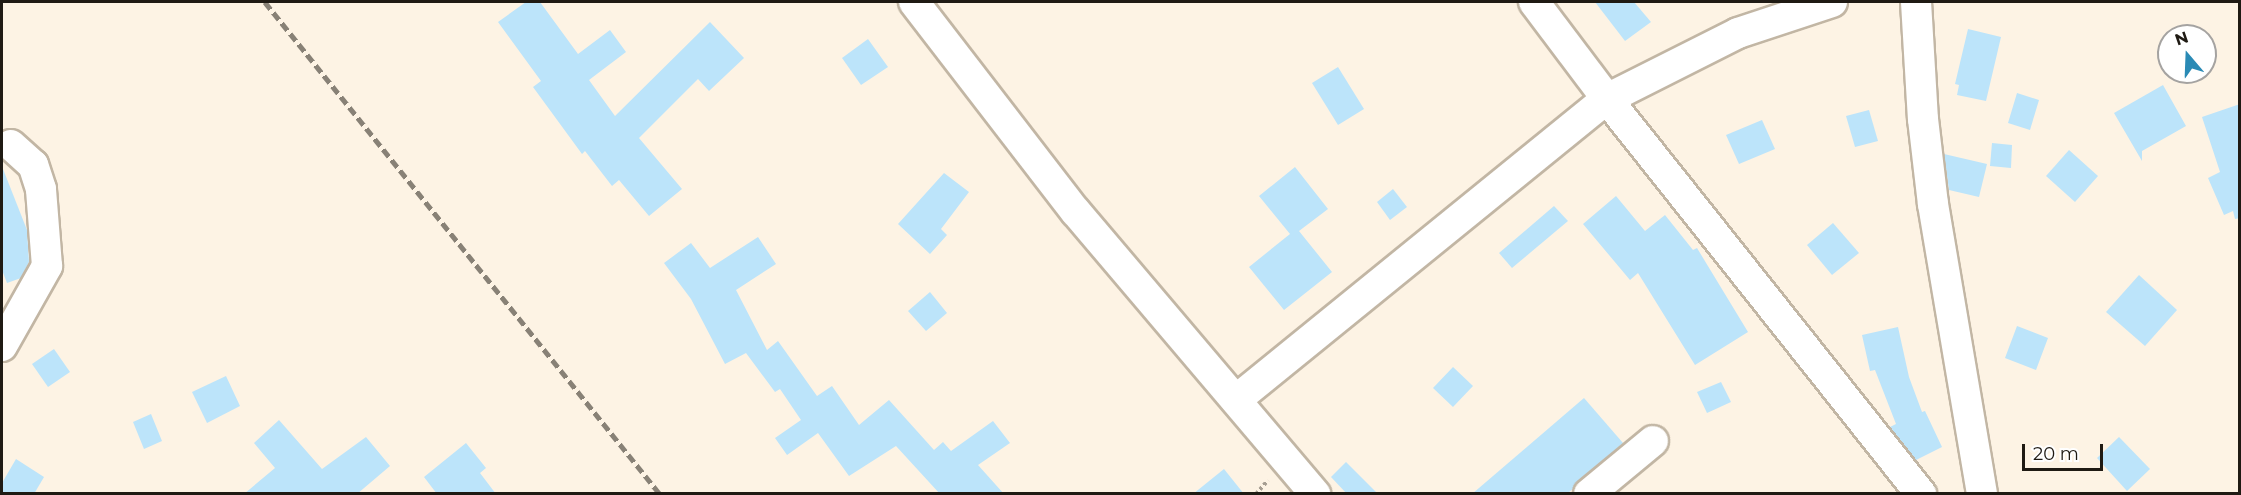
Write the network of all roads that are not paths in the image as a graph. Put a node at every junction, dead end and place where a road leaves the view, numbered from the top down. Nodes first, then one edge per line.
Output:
1 (914, 2) edge
2 (1534, 2) edge
3 (1832, 2) edge
4 (1916, 2) edge
5 (1607, 99) junction
6 (11, 145) dead end
7 (2, 346) edge
8 (1236, 400) junction
9 (1653, 441) dead end
10 (1315, 494) edge
11 (1589, 494) edge
12 (1921, 494) edge
13 (1982, 494) edge

1 - 8 street
2 - 5 street
3 - 5 street
4 - 13 street
5 - 8 street
5 - 12 street
6 - 7 street
8 - 10 street
9 - 11 street

